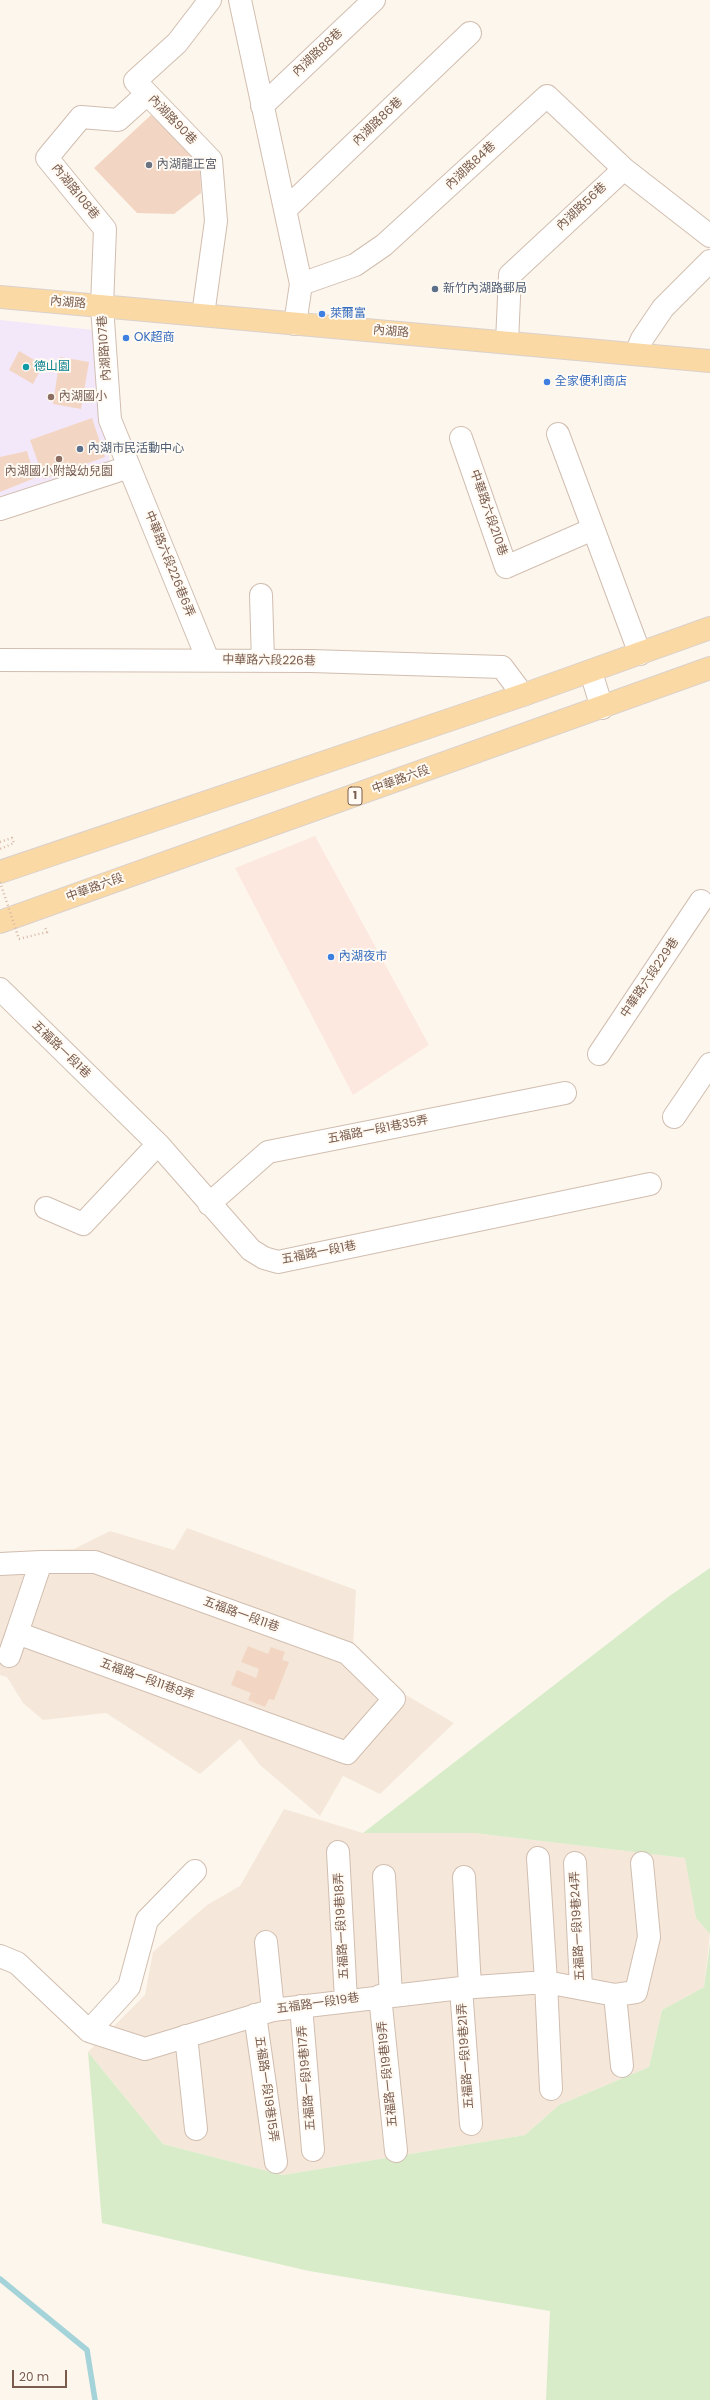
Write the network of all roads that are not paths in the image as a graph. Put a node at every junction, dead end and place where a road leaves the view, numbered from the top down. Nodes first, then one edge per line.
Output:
1 (210, 0) edge
2 (240, 0) edge
3 (374, 0) edge
4 (470, 34) dead end
5 (147, 94) junction
6 (262, 106) junction
7 (624, 169) junction
8 (285, 210) junction
9 (710, 236) edge
10 (710, 261) edge
11 (302, 284) junction
12 (0, 297) edge
13 (102, 306) junction
14 (203, 316) junction
15 (296, 324) junction
16 (507, 342) junction
17 (636, 353) junction
18 (710, 361) edge
19 (558, 434) dead end
20 (461, 438) dead end
21 (129, 467) junction
22 (0, 509) edge
23 (593, 530) junction
24 (261, 595) dead end
25 (710, 628) edge
26 (640, 654) junction
27 (0, 660) edge
28 (208, 660) junction
29 (263, 661) junction
30 (591, 672) junction
31 (709, 673) edge
32 (523, 695) junction
33 (602, 708) junction
34 (0, 872) edge
35 (707, 901) edge
36 (0, 922) edge
37 (0, 989) edge
38 (599, 1054) dead end
39 (710, 1064) edge
40 (565, 1093) dead end
41 (674, 1117) dead end
42 (158, 1144) junction
43 (650, 1184) dead end
44 (210, 1204) junction
45 (46, 1208) dead end
46 (41, 1562) junction
47 (0, 1564) edge
48 (18, 1632) junction
49 (8, 1656) dead end
50 (347, 1754) joint
51 (338, 1852) dead end
52 (538, 1858) dead end
53 (575, 1863) dead end
54 (642, 1863) dead end
55 (196, 1871) dead end
56 (384, 1876) dead end
57 (464, 1877) dead end
58 (266, 1942) dead end
59 (0, 1956) edge
60 (546, 1982) junction
61 (465, 1988) junction
62 (581, 1988) junction
63 (615, 1995) junction
64 (385, 1996) junction
65 (346, 2000) junction
66 (301, 2006) junction
67 (264, 2013) junction
68 (89, 2031) junction
69 (186, 2036) junction
70 (622, 2066) dead end
71 (551, 2089) dead end
72 (471, 2124) dead end
73 (196, 2130) dead end
74 (313, 2150) dead end
75 (396, 2151) dead end
76 (276, 2162) dead end

1 - 5 street, 內湖路90巷
2 - 6 street
3 - 6 street, 內湖路88巷
4 - 8 street, 內湖路86巷
5 - 13 street, 內湖路108巷
5 - 14 street, 內湖路90巷
6 - 8 street
7 - 9 street
7 - 11 street, 內湖路84巷
7 - 16 street, 內湖路56巷
8 - 11 street
10 - 17 street
11 - 15 street
12 - 13 main road, 內湖路
13 - 14 main road, 內湖路
13 - 21 street, 內湖路107巷
14 - 15 main road, 內湖路
15 - 16 main road, 內湖路
16 - 17 main road, 內湖路
17 - 18 main road, 內湖路
19 - 23 street
20 - 23 street, 中華路六段210巷
21 - 22 street
21 - 28 street, 中華路六段226巷6弄
23 - 26 street
24 - 29 street
25 - 26 main road
26 - 30 main road
27 - 28 street, 中華路六段226巷
28 - 29 street, 中華路六段226巷
29 - 32 street, 中華路六段226巷
30 - 32 main road
30 - 33 street
31 - 33 main road, 中華路六段 / 1
32 - 34 main road
33 - 36 main road, 中華路六段 / 1
35 - 38 street, 中華路六段229巷
37 - 42 street, 五福路一段1巷
39 - 41 street
40 - 44 street, 五福路一段1巷35弄
42 - 44 street, 五福路一段1巷
42 - 45 street
43 - 44 street, 五福路一段1巷
46 - 47 street, 五福路一段11巷
46 - 48 street
46 - 50 street, 五福路一段11巷
48 - 49 street
48 - 50 street, 五福路一段11巷8弄
51 - 65 street, 五福路一段19巷18弄
52 - 60 street
53 - 62 street, 五福路一段19巷24弄
54 - 63 street, 五福路一段19巷
55 - 68 street
56 - 64 street, 五福路一段19巷19弄
57 - 61 street, 五福路一段19巷21弄
58 - 67 street, 五福路一段19巷15弄
59 - 68 street, 五福路一段19巷
60 - 61 street, 五福路一段19巷
60 - 62 street, 五福路一段19巷
60 - 71 street
61 - 64 street, 五福路一段19巷
61 - 72 street, 五福路一段19巷21弄
62 - 63 street, 五福路一段19巷
63 - 70 street
64 - 65 street, 五福路一段19巷
64 - 75 street, 五福路一段19巷19弄
65 - 66 street, 五福路一段19巷
66 - 67 street, 五福路一段19巷
66 - 74 street, 五福路一段19巷17弄
67 - 69 street, 五福路一段19巷
67 - 76 street, 五福路一段19巷15弄
68 - 69 street, 五福路一段19巷
69 - 73 street

